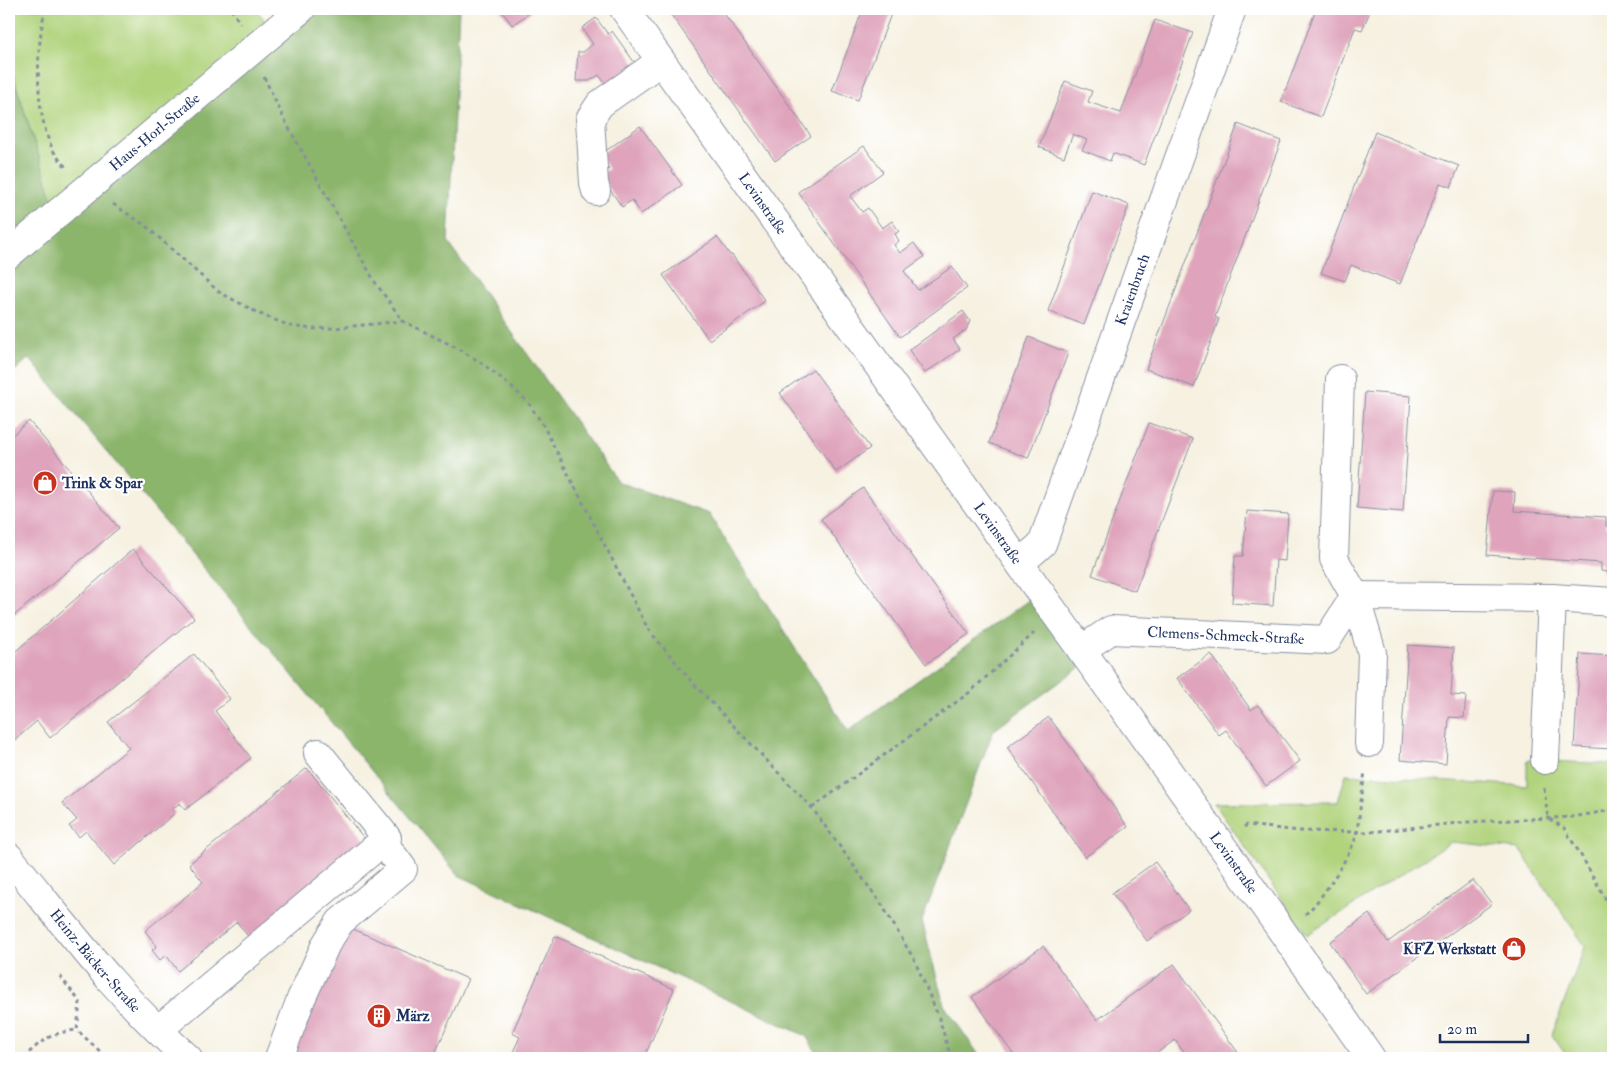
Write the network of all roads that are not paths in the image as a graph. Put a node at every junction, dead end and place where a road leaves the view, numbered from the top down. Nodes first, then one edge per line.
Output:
1 (301, 9) edge
2 (624, 9) edge
3 (1232, 9) edge
4 (661, 61) junction
5 (596, 192) dead end
6 (9, 254) edge
7 (1340, 378) dead end
8 (1020, 563) junction
9 (1355, 596) junction
10 (1552, 598) junction
11 (1613, 602) edge
12 (1081, 650) junction
13 (1369, 743) road end
14 (318, 753) dead end
15 (1545, 760) dead end
16 (383, 842) junction
17 (9, 857) edge
18 (158, 1030) junction
19 (188, 1058) edge
20 (279, 1058) edge
21 (1371, 1058) edge

1 - 6 street, Haus-Horl-Straße
2 - 4 street, Levinstraße
3 - 8 street, Kraienbruch
4 - 5 street
4 - 8 street, Levinstraße
7 - 9 street
8 - 12 street, Levinstraße
9 - 10 street
9 - 12 street, Clemens-Schmeck-Straße
9 - 13 street
10 - 11 street
10 - 15 street
12 - 21 street, Levinstraße
14 - 16 street
16 - 18 street
16 - 20 street
17 - 18 street, Heinz-Bäcker-Straße
18 - 19 street, Heinz-Bäcker-Straße

